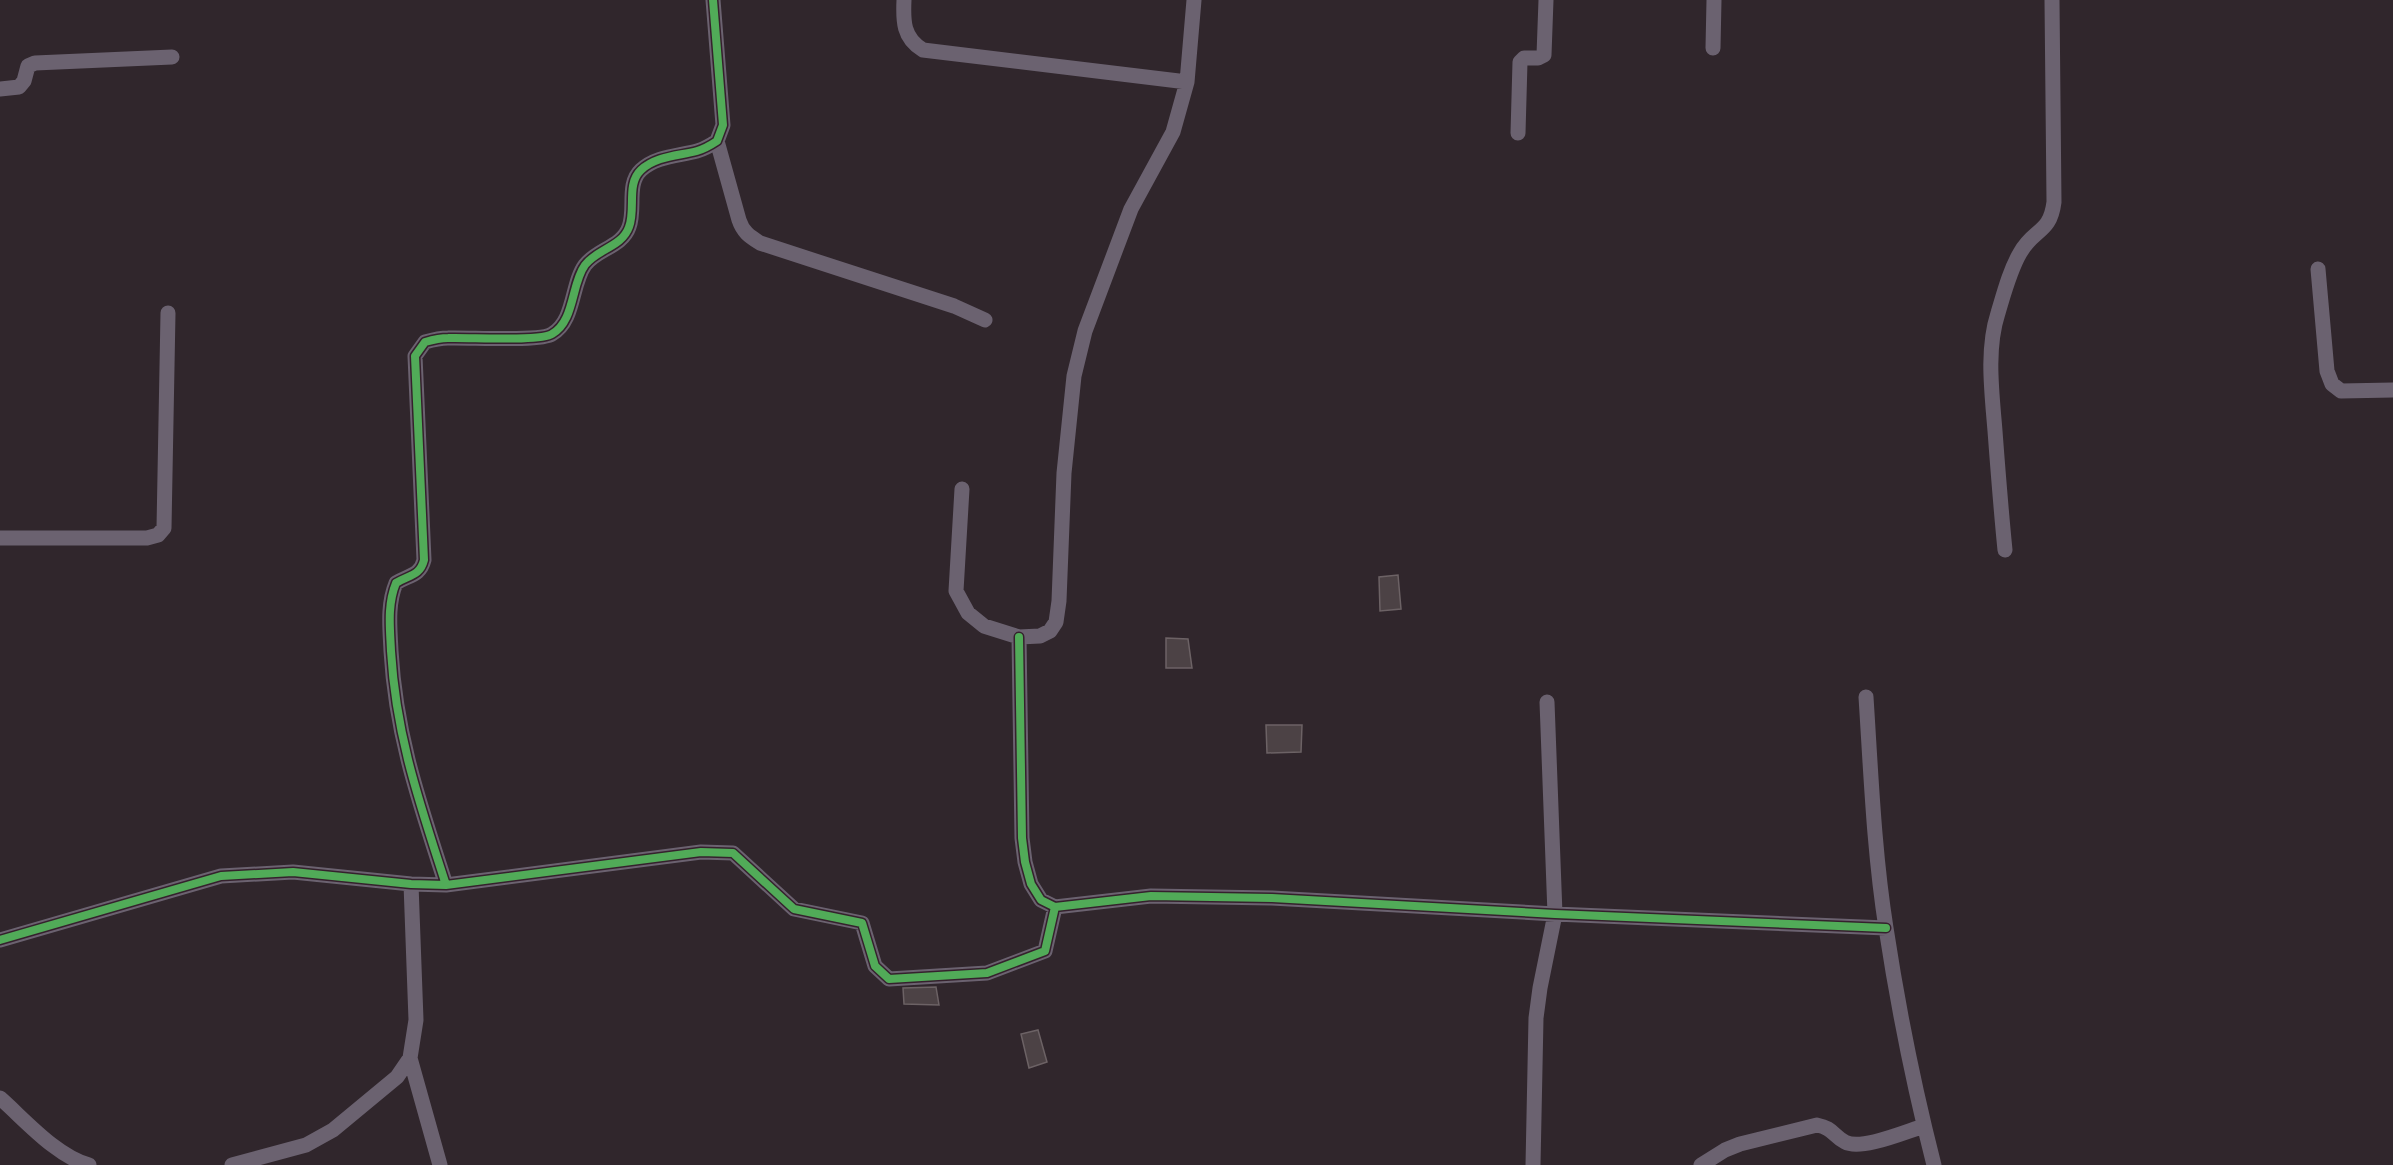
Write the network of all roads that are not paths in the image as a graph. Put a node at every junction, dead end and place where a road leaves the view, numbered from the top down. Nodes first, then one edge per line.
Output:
1 (713, 0) edge
2 (904, 0) edge
3 (1194, 0) edge
4 (1546, 0) edge
5 (1714, 0) edge
6 (2052, 0) edge
7 (1713, 48) dead end
8 (172, 57) dead end
9 (1187, 82) junction
10 (0, 89) edge
11 (1518, 133) dead end
12 (717, 141) junction
13 (2318, 268) dead end
14 (168, 313) dead end
15 (985, 320) dead end
16 (2393, 390) edge
17 (962, 489) dead end
18 (0, 538) edge
19 (2004, 550) dead end
20 (1020, 637) junction
21 (1866, 697) dead end
22 (1546, 702) dead end
23 (411, 884) junction
24 (446, 885) junction
25 (1055, 907) junction
26 (1555, 914) junction
27 (1886, 928) junction
28 (0, 940) edge
29 (410, 1058) junction
30 (0, 1098) edge
31 (1924, 1126) junction
32 (89, 1165) edge
33 (232, 1165) edge
34 (440, 1165) edge
35 (1533, 1165) edge
36 (1701, 1165) edge
37 (1934, 1165) edge

1 - 12 street
2 - 9 street
3 - 9 street
4 - 11 street
5 - 7 street
6 - 19 street
8 - 10 street
9 - 20 street
12 - 15 street
12 - 24 street
13 - 16 street
14 - 18 street
17 - 20 street
20 - 25 street
21 - 27 street
22 - 26 street
23 - 24 street
23 - 28 street
23 - 29 street
24 - 25 street
25 - 26 street
26 - 27 street
26 - 35 street
27 - 31 street
29 - 33 street
29 - 34 street
30 - 32 street
31 - 36 street
31 - 37 street

